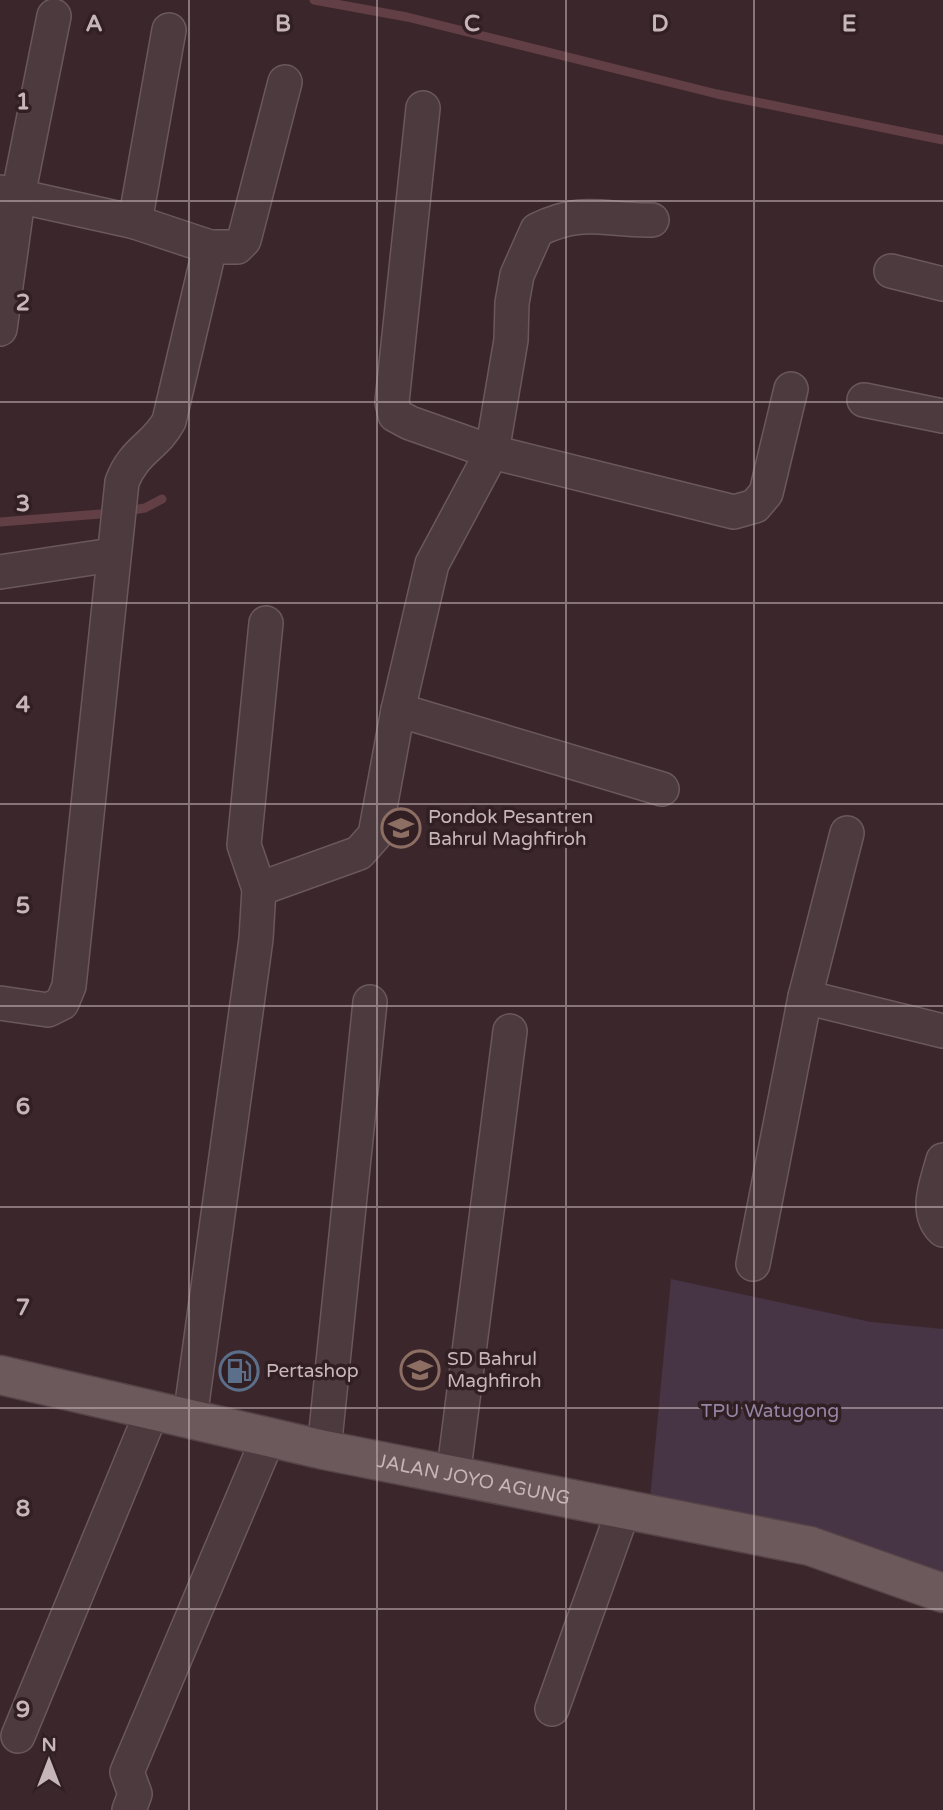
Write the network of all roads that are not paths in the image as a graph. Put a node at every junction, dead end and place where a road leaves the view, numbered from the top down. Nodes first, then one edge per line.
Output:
1 (54, 16) dead end
2 (169, 30) dead end
3 (285, 82) dead end
4 (424, 108) dead end
5 (12, 198) edge
6 (652, 220) dead end
7 (135, 222) junction
8 (210, 247) junction
9 (891, 271) dead end
10 (943, 284) edge
11 (0, 329) edge
12 (791, 389) dead end
13 (864, 400) dead end
14 (943, 416) edge
15 (492, 452) junction
16 (112, 555) junction
17 (0, 572) edge
18 (266, 622) dead end
19 (398, 710) junction
20 (662, 789) dead end
21 (847, 833) dead end
22 (259, 889) junction
23 (805, 997) junction
24 (370, 1002) dead end
25 (0, 1003) edge
26 (510, 1031) dead end
27 (943, 1031) edge
28 (943, 1160) edge
29 (943, 1230) edge
30 (753, 1264) dead end
31 (0, 1375) edge
32 (152, 1411) junction
33 (190, 1418) junction
34 (269, 1436) junction
35 (324, 1450) junction
36 (453, 1476) junction
37 (623, 1511) junction
38 (943, 1593) edge
39 (552, 1709) dead end
40 (18, 1736) dead end
41 (129, 1810) edge

1 - 5 street
2 - 7 street
3 - 8 street
4 - 15 street
5 - 7 street
5 - 11 street
6 - 15 street
7 - 8 street
8 - 16 street
9 - 10 street
12 - 15 street
13 - 14 street
15 - 19 street
16 - 17 street
16 - 25 street
18 - 22 street
19 - 20 street
19 - 22 street
21 - 23 street
22 - 33 street
23 - 27 street
23 - 30 street
24 - 35 street
26 - 36 street
28 - 29 street
31 - 32 main road, JALAN JOYO AGUNG
32 - 33 main road, JALAN JOYO AGUNG
32 - 40 street
33 - 34 main road, JALAN JOYO AGUNG
34 - 35 main road, JALAN JOYO AGUNG
34 - 41 street
35 - 36 main road, JALAN JOYO AGUNG
36 - 37 main road, JALAN JOYO AGUNG
37 - 38 main road, JALAN JOYO AGUNG
37 - 39 street

